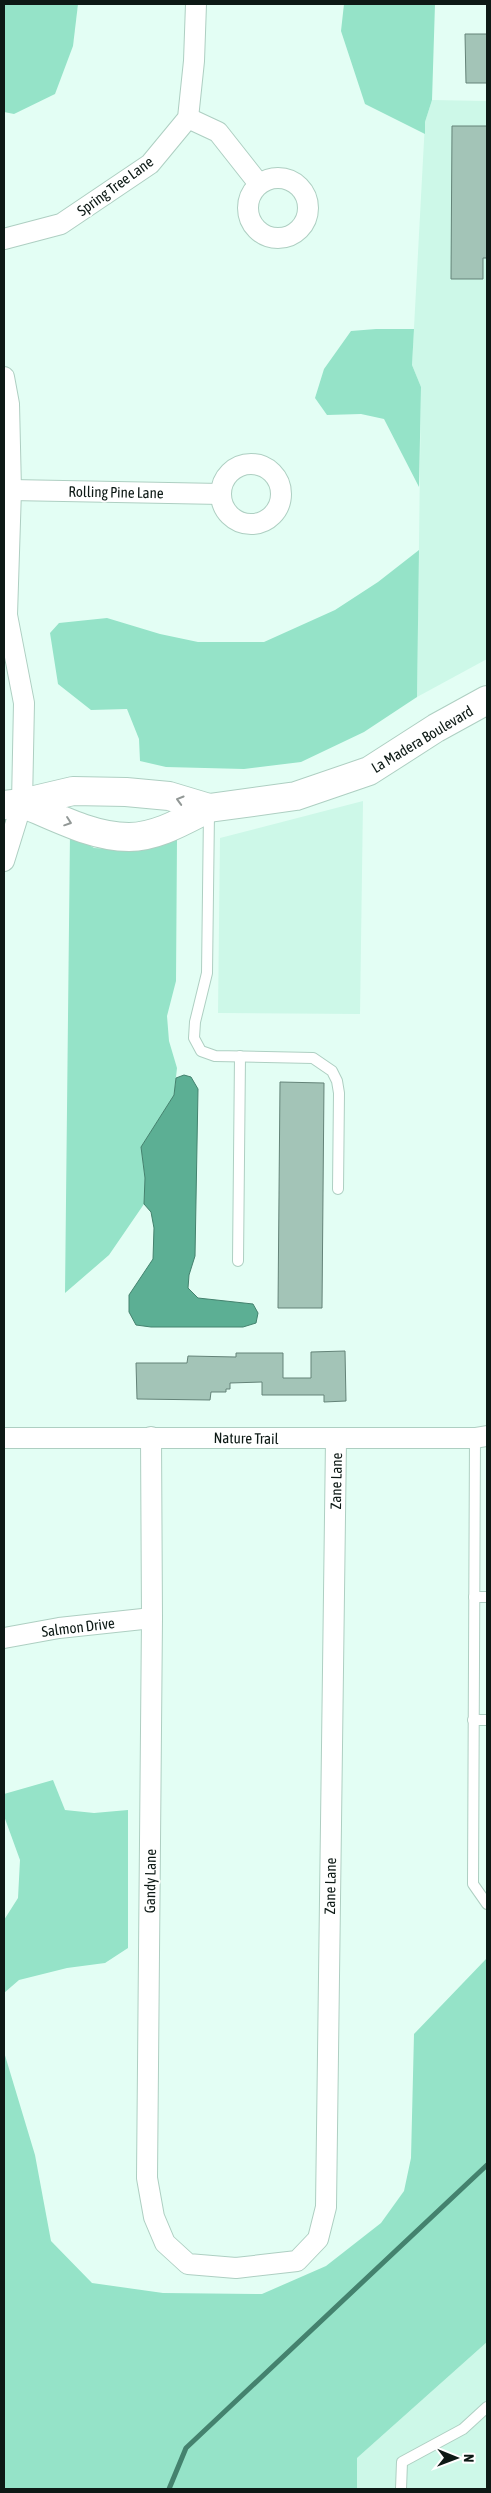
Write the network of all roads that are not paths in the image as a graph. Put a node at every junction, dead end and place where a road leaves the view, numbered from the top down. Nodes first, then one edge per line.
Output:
1 (196, 4) edge
2 (188, 118) junction
3 (259, 184) dead end
4 (4, 238) edge
5 (4, 376) edge
6 (11, 490) junction
7 (221, 494) dead end
8 (5, 615) edge
9 (487, 700) edge
10 (13, 804) edge
11 (210, 808) junction
12 (4, 861) edge
13 (240, 1056) junction
14 (338, 1189) dead end
15 (238, 1261) dead end
16 (151, 1437) junction
17 (481, 1437) edge
18 (4, 1438) edge
19 (336, 1440) junction
20 (474, 1597) junction
21 (487, 1597) edge
22 (152, 1618) junction
23 (4, 1638) edge
24 (474, 1720) junction
25 (487, 1720) edge
26 (487, 1904) edge
27 (236, 2268) joint
28 (487, 2407) edge
29 (401, 2489) edge

1 - 2 street
2 - 3 street
2 - 4 street, Spring Tree Lane
5 - 6 street
6 - 7 street, Rolling Pine Lane
6 - 8 street
8 - 10 street
9 - 11 street, La Madera Boulevard
11 -> 10 street, La Madera Boulevard
10 -> 11 street, La Madera Boulevard
10 - 12 street
11 - 13 lane
13 - 14 lane
13 - 15 lane
16 - 18 street, Nature Trail
16 - 19 street, Nature Trail
16 - 22 street, Gandy Lane
17 - 19 street, Nature Trail
17 - 20 lane
19 - 27 street, Zane Lane
20 - 21 lane
20 - 24 lane
22 - 23 street, Salmon Drive
22 - 27 street, Gandy Lane
24 - 25 lane
24 - 26 lane
28 - 29 lane

